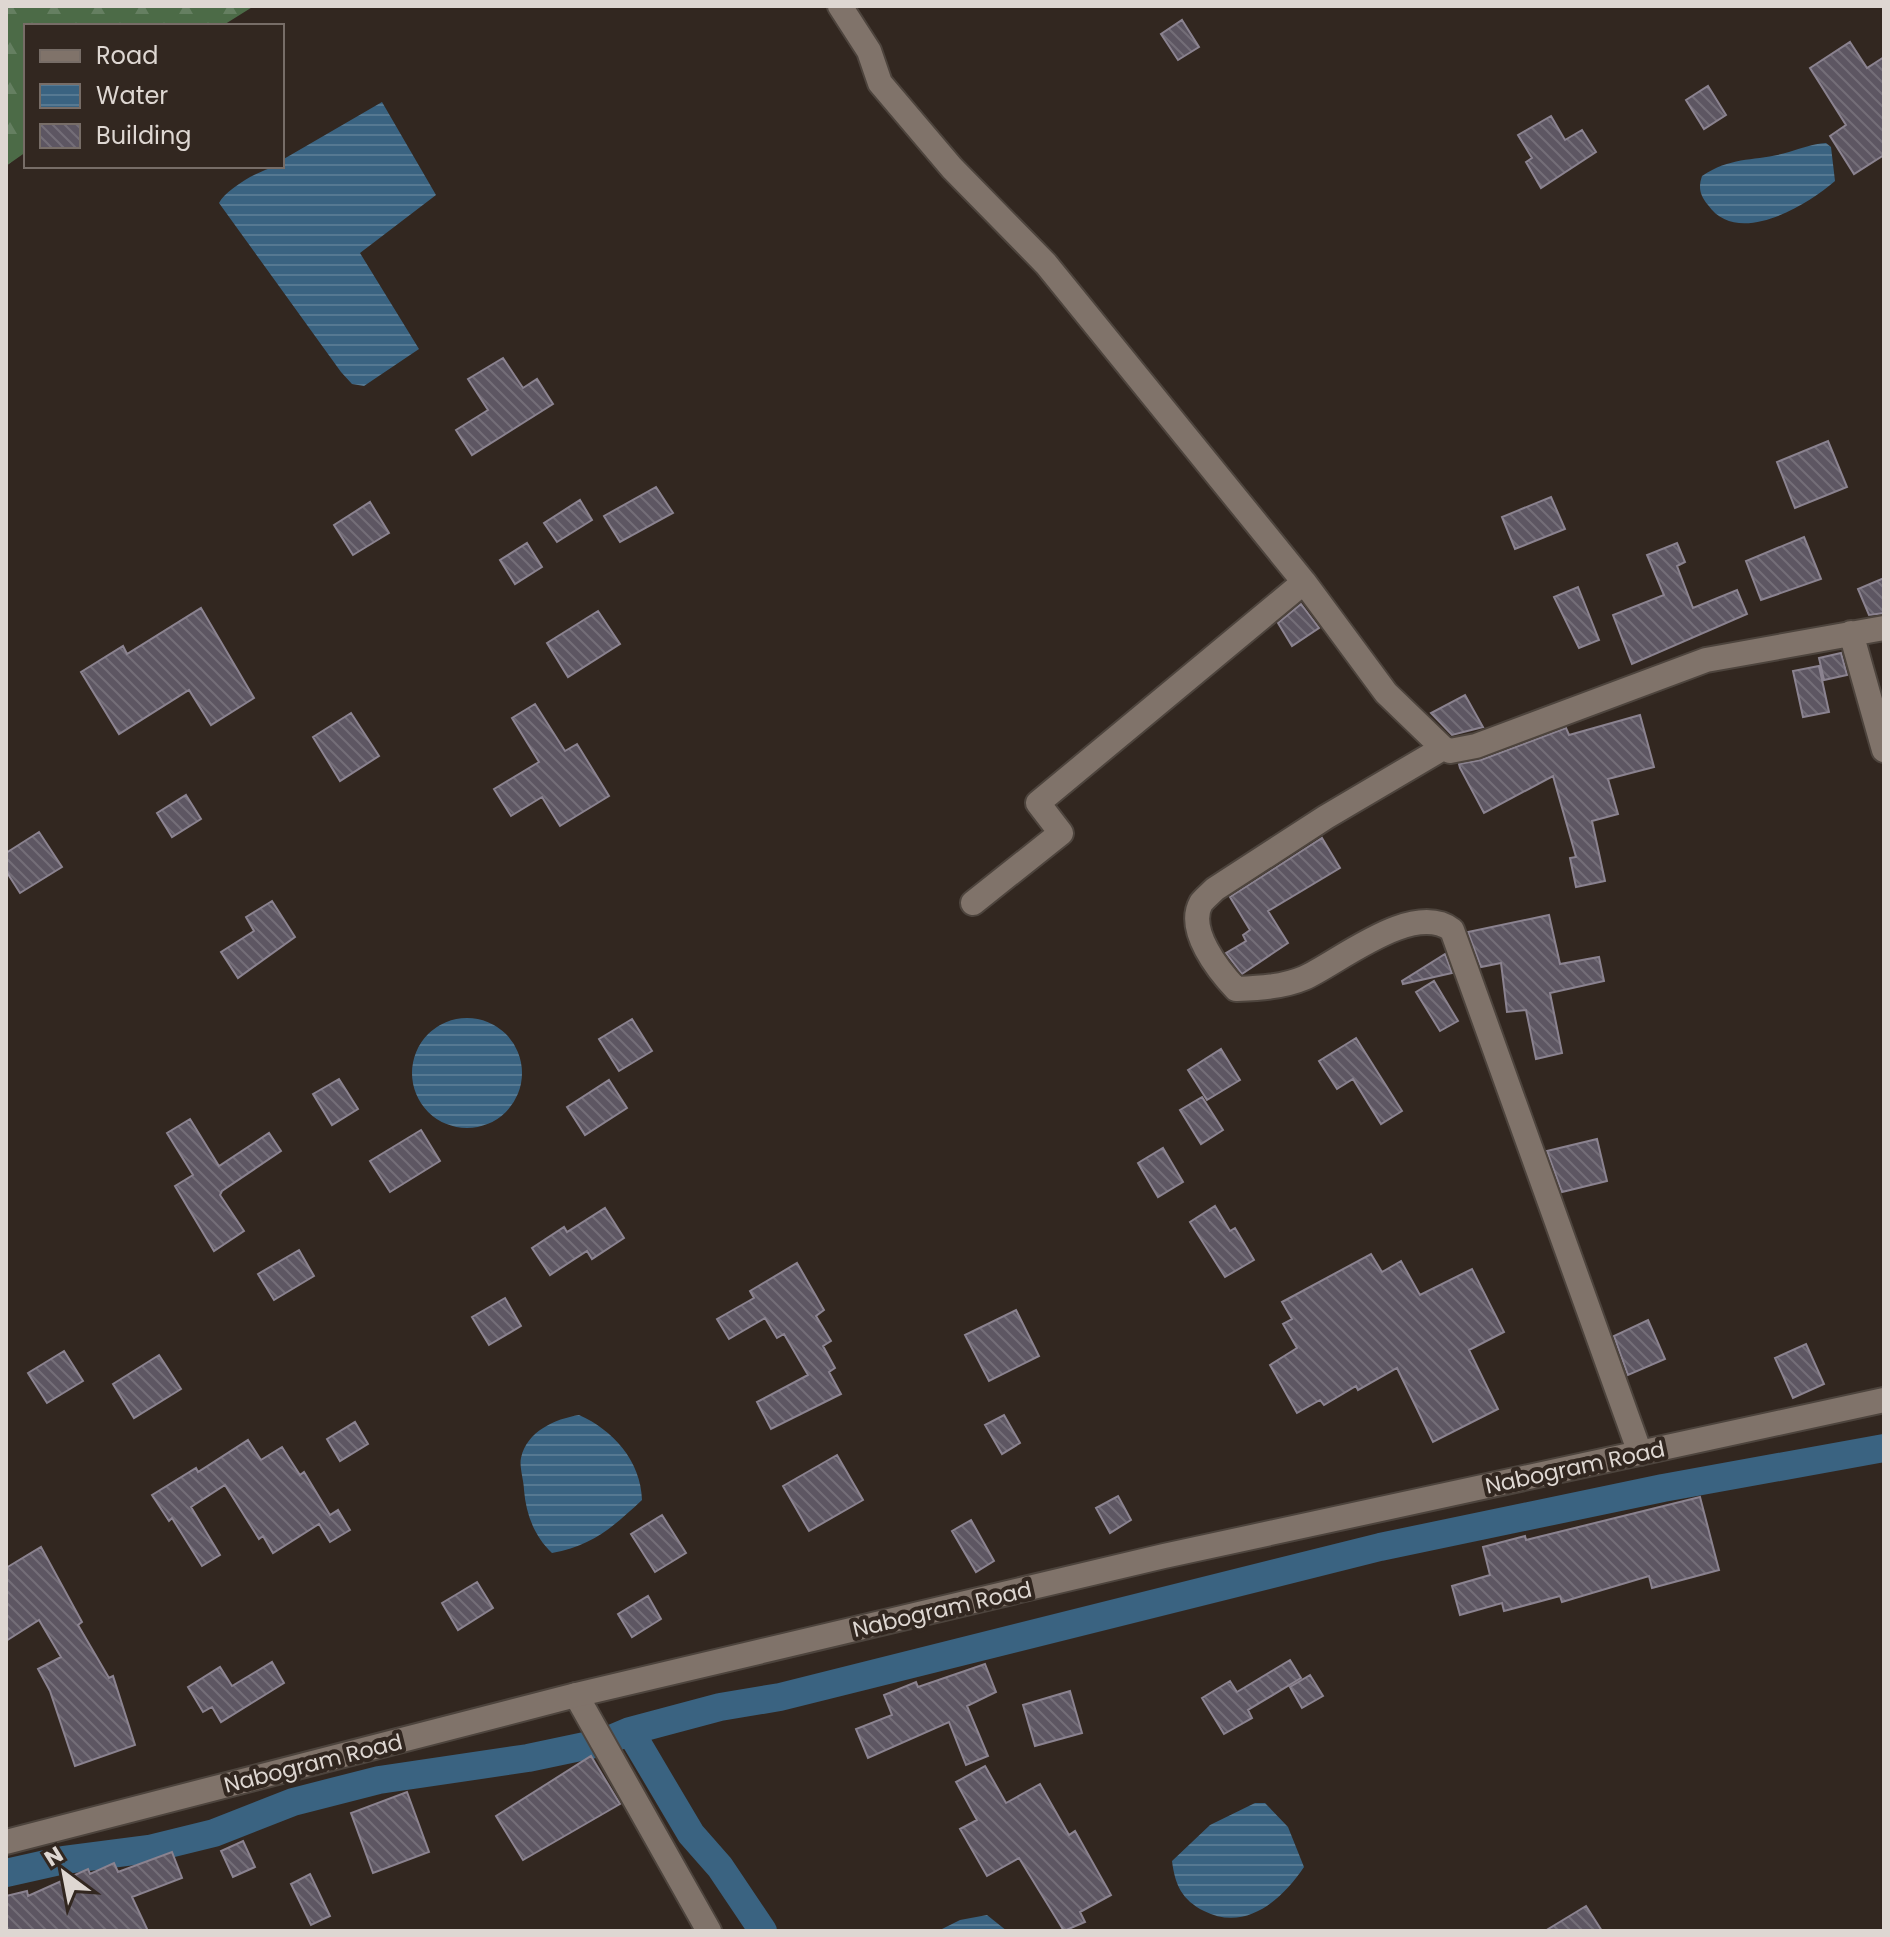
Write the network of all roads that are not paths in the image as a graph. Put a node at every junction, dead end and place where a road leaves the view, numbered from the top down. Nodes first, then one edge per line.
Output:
1 (840, 6) edge
2 (1304, 582) junction
3 (1884, 628) edge
4 (1851, 633) junction
5 (1443, 748) junction
6 (1884, 750) edge
7 (973, 903) dead end
8 (1884, 1400) edge
9 (1640, 1453) junction
10 (581, 1704) junction
11 (6, 1842) edge
12 (709, 1931) edge

1 - 2 street
2 - 5 street
2 - 7 street
3 - 4 street
4 - 5 street
4 - 6 street
5 - 9 street
8 - 9 street, Nabogram Road
9 - 10 street, Nabogram Road
10 - 11 street, Nabogram Road
10 - 12 street

